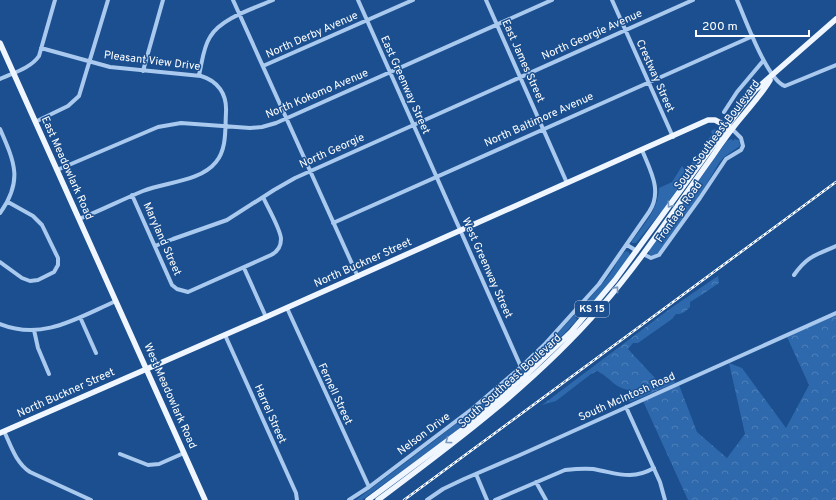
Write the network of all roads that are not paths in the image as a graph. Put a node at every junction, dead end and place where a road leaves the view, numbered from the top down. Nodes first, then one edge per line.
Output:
1 (55, 0) edge
2 (108, 0) edge
3 (163, 0) edge
4 (233, 0) edge
5 (273, 0) edge
6 (358, 0) edge
7 (413, 0) edge
8 (486, 0) edge
9 (552, 0) edge
10 (612, 0) edge
11 (693, 0) edge
12 (737, 0) edge
13 (240, 15) junction
14 (836, 19) edge
15 (367, 20) junction
16 (497, 25) junction
17 (625, 30) junction
18 (753, 36) junction
19 (0, 43) edge
20 (41, 48) junction
21 (763, 61) junction
22 (90, 62) junction
23 (836, 65) edge
24 (263, 66) junction
25 (143, 71) junction
26 (13, 73) junction
27 (390, 73) junction
28 (199, 75) junction
29 (772, 76) junction
30 (520, 77) junction
31 (0, 79) edge
32 (648, 82) junction
33 (724, 112) dead end
34 (287, 118) junction
35 (35, 122) junction
36 (413, 125) junction
37 (727, 125) junction
38 (225, 126) junction
39 (543, 129) junction
40 (732, 129) junction
41 (0, 130) edge
42 (673, 137) junction
43 (642, 150) junction
44 (57, 170) junction
45 (310, 171) junction
46 (436, 177) junction
47 (567, 183) junction
48 (132, 195) junction
49 (263, 197) junction
50 (8, 202) junction
51 (0, 213) edge
52 (79, 219) junction
53 (333, 223) junction
54 (652, 229) junction
55 (461, 231) junction
56 (627, 244) junction
57 (155, 246) junction
58 (836, 246) edge
59 (637, 251) junction
60 (643, 254) junction
61 (0, 262) edge
62 (244, 268) junction
63 (628, 275) junction
64 (794, 275) dead end
65 (358, 276) junction
66 (116, 301) junction
67 (286, 308) junction
68 (836, 314) edge
69 (80, 317) junction
70 (266, 317) junction
71 (0, 324) edge
72 (34, 330) junction
73 (225, 335) junction
74 (96, 353) dead end
75 (521, 367) junction
76 (147, 369) junction
77 (49, 374) dead end
78 (626, 408) junction
79 (2, 432) edge
80 (184, 453) junction
81 (120, 454) dead end
82 (654, 468) junction
83 (476, 474) junction
84 (536, 482) junction
85 (369, 487) junction
86 (91, 500) edge
87 (205, 500) edge
88 (297, 500) edge
89 (349, 500) edge
90 (368, 500) edge
91 (378, 500) edge
92 (427, 500) edge
93 (487, 500) edge
94 (495, 500) edge
95 (546, 500) edge
96 (665, 500) edge

1 - 20 street
2 - 22 street
3 - 25 street
4 - 13 street
5 - 13 street
6 - 15 street, East Greenway Street
7 - 15 street, North Derby Avenue
8 - 16 street, East James Street
9 - 16 street, North Kokomo Avenue
10 - 17 street, Crestway Street
11 - 17 street, North Georgie Avenue
12 - 18 street
13 - 24 street
13 - 28 street
14 - 29 main road, KS 15
15 - 24 street, North Derby Avenue
15 - 27 street, East Greenway Street
16 - 27 street, North Kokomo Avenue
16 - 30 street, East James Street
17 - 30 street, North Georgie Avenue
17 - 32 street, Crestway Street
18 - 21 street
18 - 32 street, North Baltimore Avenue
19 - 26 main road, East Meadowlark Road
20 - 22 street, Pleasant View Drive
20 - 26 street
21 - 29 street
21 - 33 street
22 - 25 street, Pleasant View Drive
22 - 35 street
23 - 29 street
24 - 34 street
25 - 28 street, Pleasant View Drive
26 - 31 street
26 - 35 main road, East Meadowlark Road
27 - 34 street, North Kokomo Avenue
27 - 36 street, East Greenway Street
28 - 38 street, Pleasant View Drive
29 - 37 main road, South Southeast Boulevard / KS 15
29 - 40 main road, South Southeast Boulevard / KS 15
30 - 36 street, North Georgie
30 - 39 street, East James Street
32 - 39 street, North Baltimore Avenue
32 - 42 street, Crestway Street
34 - 38 street, North Kokomo Avenue
34 - 45 street
35 - 44 main road, East Meadowlark Road
36 - 45 street, North Georgie
36 - 46 street, East Greenway Street
37 - 40 main road, North Buckner Street
37 - 42 main road, North Buckner Street
37 -> 54 main road, South Southeast Boulevard / KS 15
38 - 44 street, North Kokomo Avenue
38 - 48 street
39 - 46 street, North Baltimore Avenue
39 - 47 street, East James Street
40 - 60 main road, South Southeast Boulevard / KS 15
40 - 60 street, Frontage Road
41 - 50 street
42 - 43 main road, North Buckner Street
43 - 47 main road, North Buckner Street
43 - 56 street, Nelson Drive
44 - 52 main road, East Meadowlark Road
45 - 49 street, North Georgie
45 - 53 street
46 - 53 street, North Baltimore Avenue
46 - 55 street, West Greenway Street
47 - 55 main road, North Buckner Street
48 - 52 street
48 - 57 street, Maryland Street
49 - 57 street, North Georgie
49 - 62 street
50 - 51 street
50 - 61 street
52 - 66 main road, East Meadowlark Road
53 - 65 street
54 - 59 main road, South Southeast Boulevard / KS 15
54 - 60 main road
55 - 65 main road, North Buckner Street
55 - 75 street, West Greenway Street
56 - 59 street
56 - 75 street, Nelson Drive
57 - 62 street, Maryland Street
58 - 64 street
59 - 63 main road
59 -> 90 main road, South Southeast Boulevard / KS 15
60 - 63 main road, South Southeast Boulevard / KS 15
62 - 70 street
91 -> 63 main road, South Southeast Boulevard / KS 15
65 - 67 main road, North Buckner Street
66 - 69 street
66 - 76 main road, West Meadowlark Road
67 - 70 main road, North Buckner Street
67 - 85 street, Fernell Street
68 - 78 street, South McIntosh Road
69 - 72 street
69 - 74 street
70 - 73 main road, North Buckner Street
71 - 72 street
72 - 77 street
73 - 76 main road, North Buckner Street
73 - 88 street, Harrel Street
75 - 85 street, Nelson Drive
76 - 79 main road, North Buckner Street
76 - 80 main road, West Meadowlark Road
78 - 82 street
78 - 83 street, South McIntosh Road
79 - 86 street
80 - 81 street
80 - 87 main road, West Meadowlark Road
82 - 84 street
82 - 96 street
83 - 92 street, South McIntosh Road
83 - 93 street
84 - 94 street
84 - 95 street
85 - 89 street, Nelson Drive

